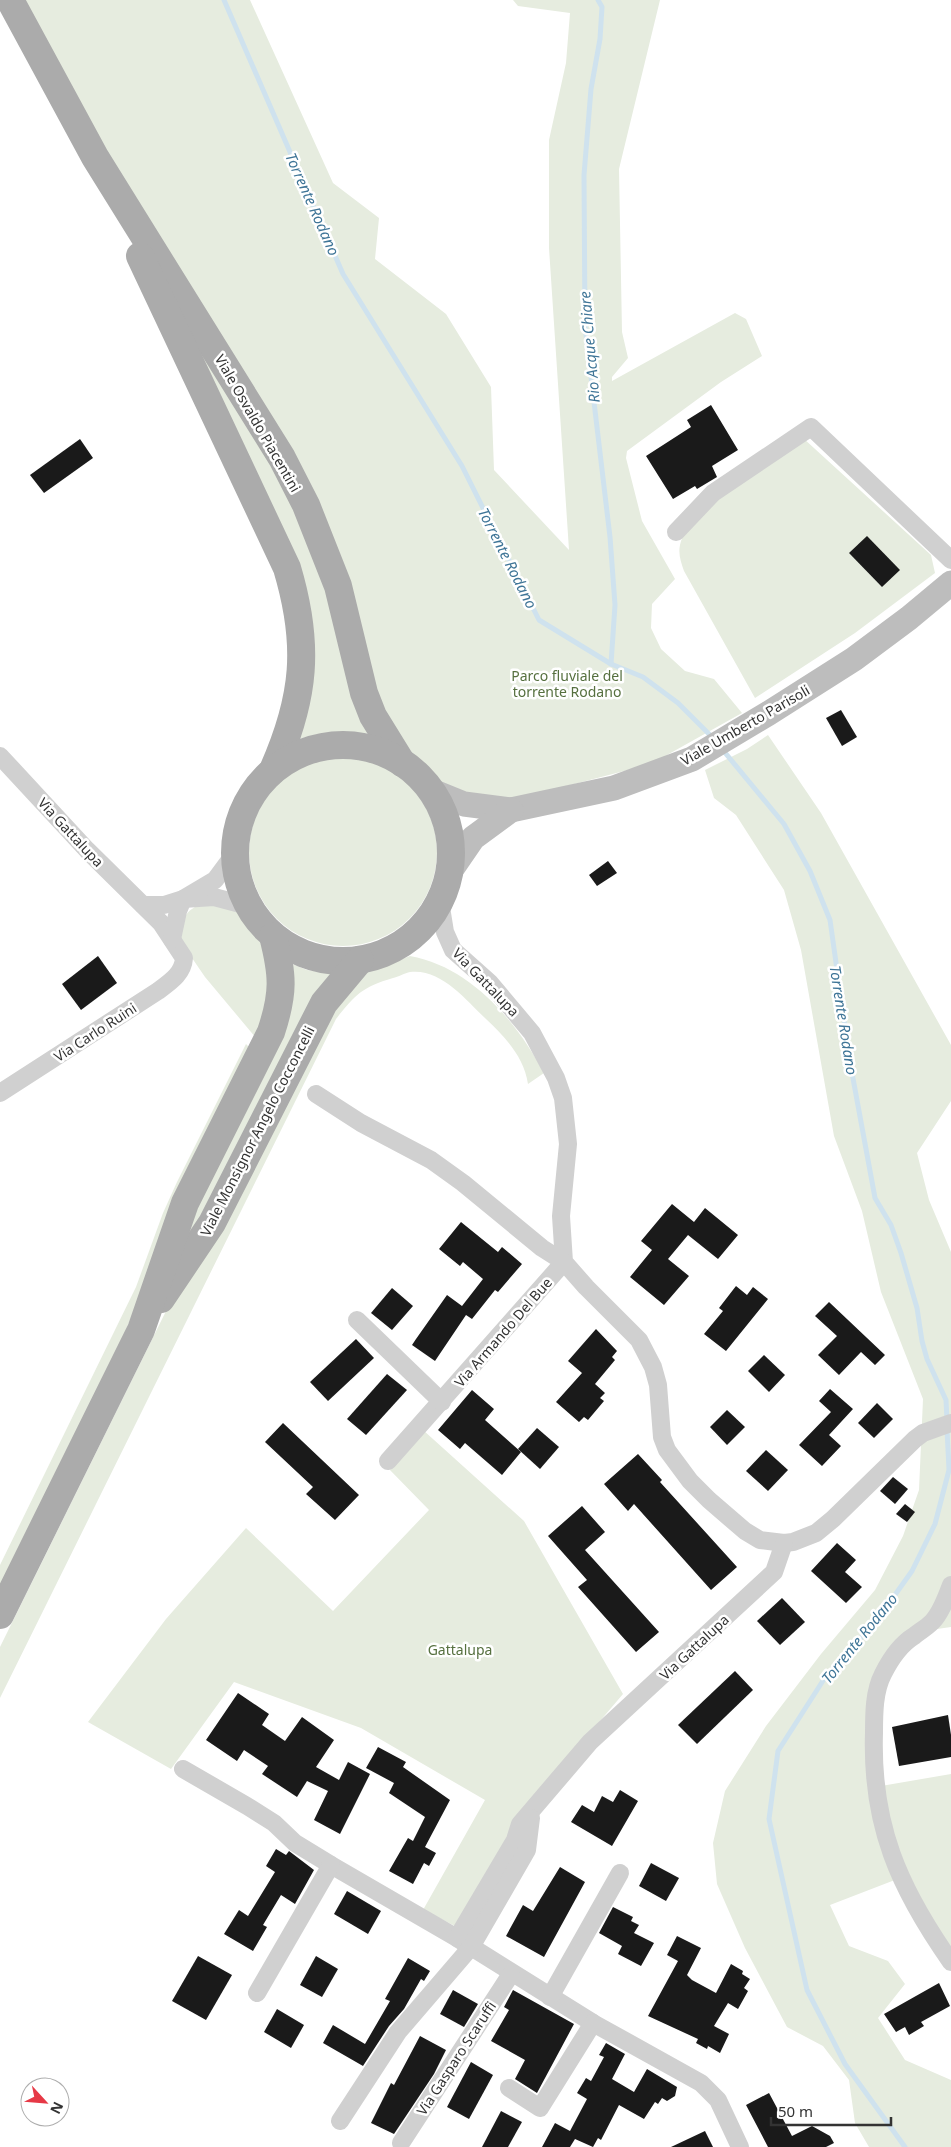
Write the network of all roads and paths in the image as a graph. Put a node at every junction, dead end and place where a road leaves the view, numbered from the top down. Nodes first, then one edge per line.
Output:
1 (10, 0) edge
2 (95, 156) junction
3 (676, 532) dead end
4 (951, 560) edge
5 (951, 583) edge
6 (0, 756) edge
7 (402, 763) junction
8 (273, 770) junction
9 (432, 791) junction
10 (512, 810) junction
11 (235, 853) junction
12 (449, 872) junction
13 (183, 899) junction
14 (440, 901) junction
15 (143, 905) junction
16 (248, 906) junction
17 (273, 936) junction
18 (172, 939) junction
19 (360, 960) junction
20 (184, 964) joint
21 (0, 1093) edge
22 (316, 1094) dead end
23 (564, 1262) junction
24 (357, 1320) dead end
25 (141, 1330) junction
26 (442, 1402) junction
27 (951, 1424) edge
28 (388, 1460) dead end
29 (784, 1543) junction
30 (951, 1586) edge
31 (0, 1615) edge
32 (183, 1769) dead end
33 (331, 1865) junction
34 (620, 1873) dead end
35 (464, 1942) junction
36 (951, 1962) edge
37 (511, 1974) junction
38 (257, 1993) dead end
39 (550, 1998) junction
40 (593, 2023) junction
41 (509, 2088) dead end
42 (340, 2121) dead end
43 (401, 2143) dead end
44 (740, 2147) edge

1 - 2 main road, Viale Osvaldo Piacentini
2 - 7 main road, Viale Osvaldo Piacentini
2 - 8 main road, Viale Osvaldo Piacentini
3 - 4 street
5 - 10 main road, Viale Umberto Parisoli
6 - 15 street, Via Gattalupa
7 - 8 main road
7 - 9 main road
8 - 11 main road
9 - 10 main road, Viale Umberto Parisoli
9 - 12 main road
10 - 12 main road, Viale Umberto Parisoli
11 - 13 street
11 - 16 main road
12 - 14 main road
13 - 15 street
13 - 16 street
13 - 18 street
14 - 19 main road
14 - 23 street, Via Gattalupa
15 - 18 street, Via Gattalupa
16 - 17 main road
17 - 19 main road
17 - 25 main road, Viale Monsignor Angelo Cocconcelli
18 - 20 street, Via Gattalupa
19 - 25 main road, Viale Monsignor Angelo Cocconcelli
20 - 21 street, Via Carlo Ruini
22 - 23 street
23 - 26 street, Via Armando Del Bue
23 - 29 street
24 - 26 street
25 - 31 main road, Viale Monsignor Angelo Cocconcelli
26 - 28 street, Via Armando Del Bue
27 - 29 street
29 - 35 street, Via Gattalupa
30 - 36 street
32 - 33 street
33 - 35 street
33 - 38 street
34 - 39 street
35 - 37 street
35 - 42 street
37 - 39 street
37 - 43 street, Via Gasparo Scaruffi
39 - 40 street
40 - 41 street
40 - 44 street

